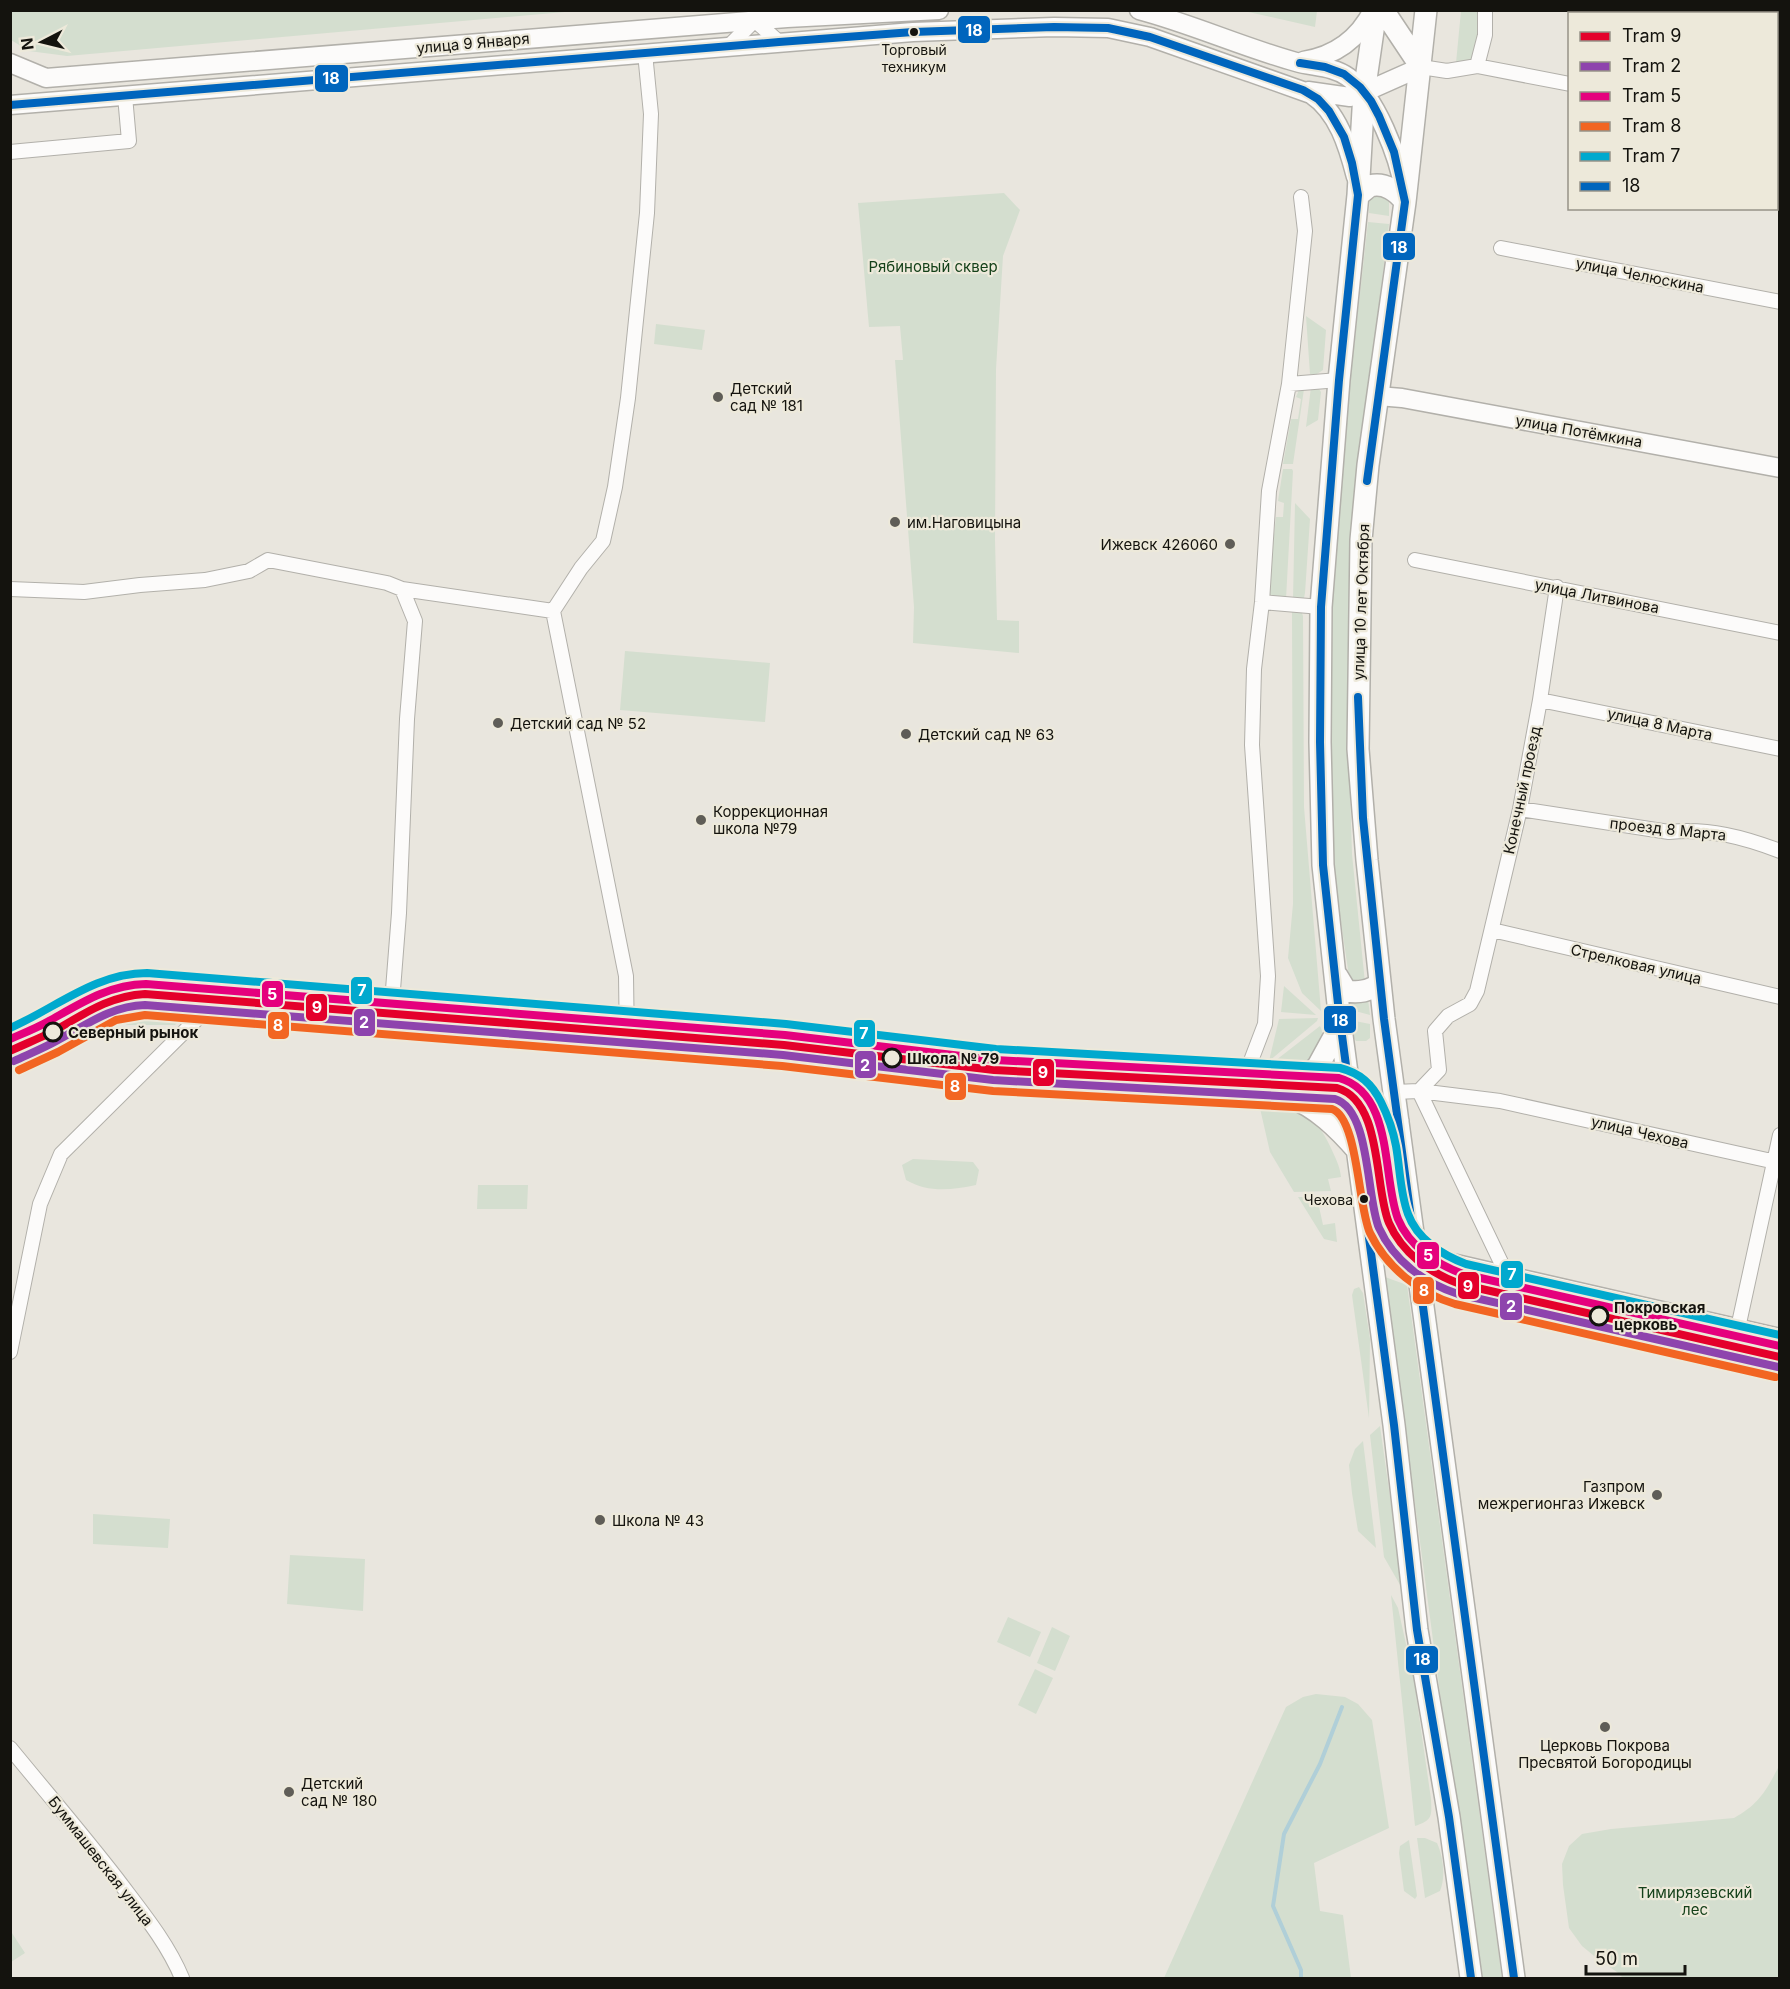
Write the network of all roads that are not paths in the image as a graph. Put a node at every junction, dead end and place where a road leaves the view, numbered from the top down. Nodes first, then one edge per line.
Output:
1 (939, 10) edge
2 (1138, 10) edge
3 (1374, 10) edge
4 (1383, 10) edge
5 (1426, 10) edge
6 (1485, 10) edge
7 (753, 14) edge
8 (781, 14) edge
9 (730, 17) edge
10 (779, 42) junction
11 (729, 46) junction
12 (645, 53) junction
13 (1296, 62) junction
14 (10, 63) edge
15 (1477, 66) junction
16 (1421, 67) junction
17 (1568, 84) edge
18 (1303, 90) junction
19 (1364, 93) junction
20 (125, 96) junction
21 (10, 105) edge
22 (10, 152) edge
23 (1358, 195) junction
24 (1301, 197) dead end
25 (1405, 202) junction
26 (1501, 248) dead end
27 (1779, 302) edge
28 (1340, 380) junction
29 (1289, 384) junction
30 (1378, 396) junction
31 (1779, 468) edge
32 (1415, 560) dead end
33 (1557, 587) junction
34 (10, 589) edge
35 (402, 589) junction
36 (1262, 603) junction
37 (1321, 607) junction
38 (553, 611) junction
39 (1779, 633) edge
40 (1540, 700) junction
41 (1779, 749) edge
42 (1520, 809) junction
43 (1779, 851) edge
44 (1492, 930) junction
45 (1336, 976) junction
46 (1380, 984) junction
47 (1779, 997) edge
48 (1341, 1024) junction
49 (388, 1025) junction
50 (627, 1046) junction
51 (1419, 1090) junction
52 (1395, 1092) junction
53 (1241, 1096) junction
54 (1287, 1096) junction
55 (1352, 1096) junction
56 (1398, 1120) junction
57 (1779, 1136) edge
58 (1359, 1152) junction
59 (1777, 1163) edge
60 (1414, 1240) junction
61 (1508, 1277) junction
62 (1738, 1328) junction
63 (1779, 1338) edge
64 (10, 1352) edge
65 (10, 1748) edge
66 (182, 1978) edge
67 (1471, 1978) edge
68 (1514, 1978) edge

1 - 8 main road, улица 9 Января
2 - 13 main road
3 - 13 main road
3 - 19 main road
4 - 16 main road
5 - 16 main road, улица 10 лет Октября
6 - 15 street
7 - 8 main road, улица 9 Января
7 - 9 main road, улица 9 Января
7 - 10 street
7 - 11 street
9 - 14 main road, улица 9 Января
10 - 11 main road, улица 9 Января
10 - 18 main road, улица 9 Января
11 - 12 main road, улица 9 Января
12 - 20 main road, улица 9 Января
12 - 38 street
13 - 19 main road
15 - 16 street
15 - 17 street
16 - 19 main road
16 - 25 main road, улица 10 лет Октября
18 - 19 main road
18 - 23 main road, улица 9 Января
19 - 23 main road
19 - 25 main road
20 - 21 main road, улица 9 Января
20 - 22 street
23 - 25 main road
23 - 28 main road
24 - 29 street
25 - 30 main road, улица 10 лет Октября
26 - 27 street, улица Челюскина
28 - 29 street
28 - 37 main road
29 - 36 street
30 - 31 main road, улица Потёмкина
30 - 46 main road, улица 10 лет Октября
32 - 33 street, улица Литвинова
33 - 39 street, улица Литвинова
33 - 40 street, Конечный проезд
34 - 35 street
35 - 38 street
35 - 49 street
36 - 37 street
36 - 53 street
37 - 45 main road
38 - 50 street
40 - 41 street, улица 8 Марта
40 - 42 street, Конечный проезд
42 - 43 street, проезд 8 Марта
42 - 44 street, Конечный проезд
44 - 47 street, Стрелковая улица
44 - 51 street, Конечный проезд
45 - 46 main road
45 - 48 main road
46 - 52 main road, улица 10 лет Октября
48 - 54 main road
48 - 55 main road
49 - 50 street
49 - 64 street
50 - 53 street
51 - 52 street, улица Чехова
51 - 59 street, улица Чехова
51 - 61 street
52 - 56 main road, улица 10 лет Октября
53 - 54 street
54 - 55 street
54 - 58 main road
55 - 56 main road
55 - 58 main road
56 - 60 main road, улица 10 лет Октября
57 - 59 street
58 - 67 main road
59 - 62 street
60 - 61 main road
60 - 68 main road, улица 10 лет Октября
61 - 62 main road
62 - 63 main road
65 - 66 street, Буммашевская улица

